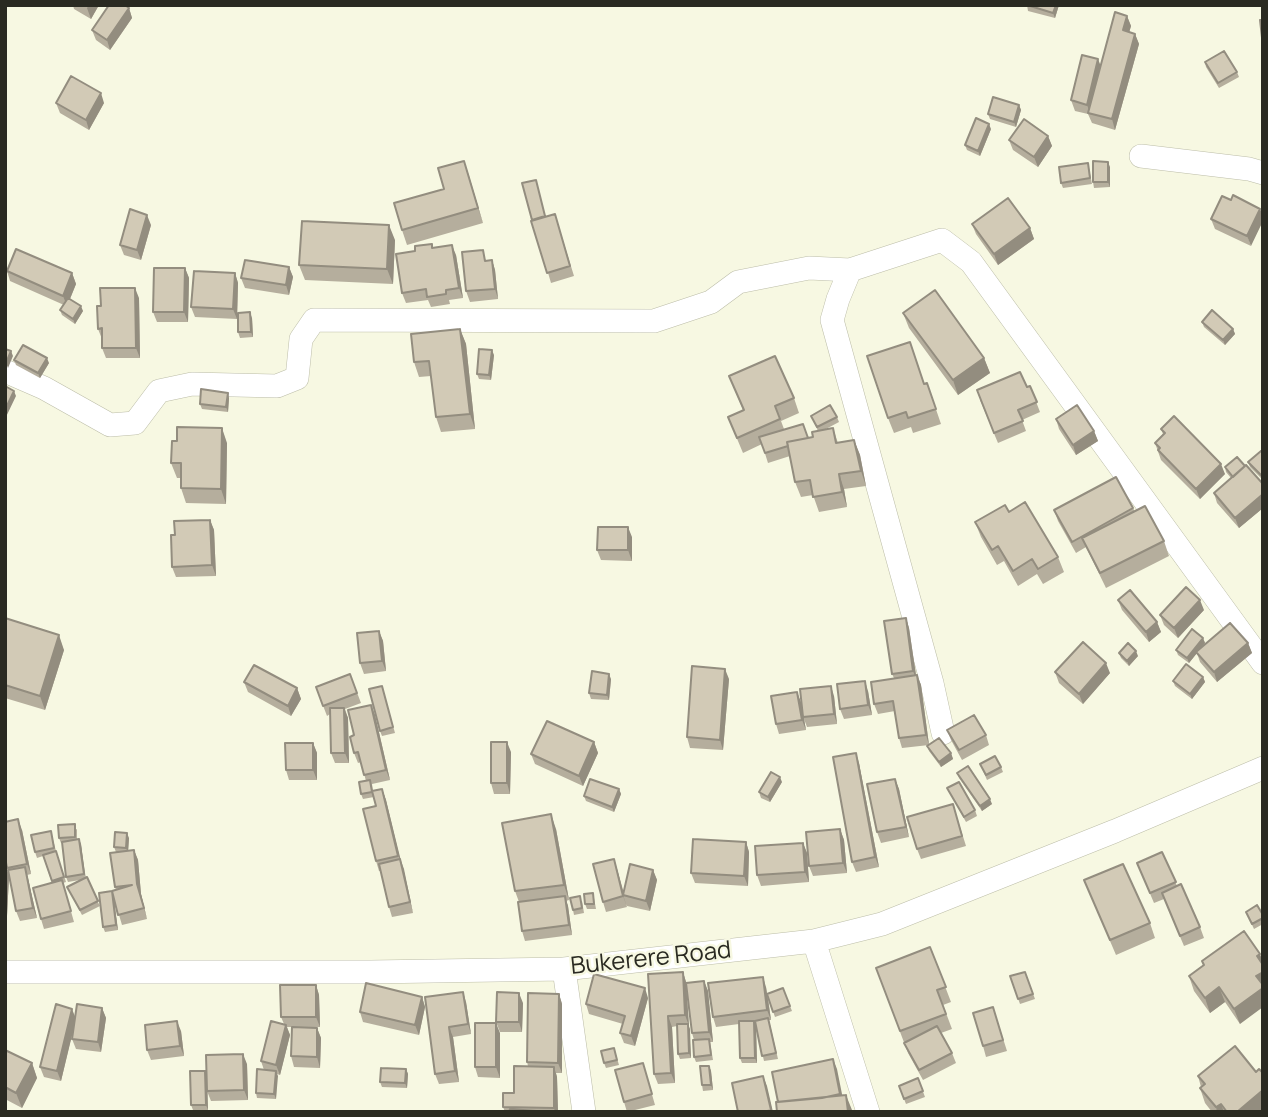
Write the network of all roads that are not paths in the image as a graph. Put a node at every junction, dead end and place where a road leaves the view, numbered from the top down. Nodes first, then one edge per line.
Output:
1 (1141, 156) dead end
2 (1263, 173) edge
3 (850, 270) junction
4 (5, 371) edge
5 (1263, 663) edge
6 (943, 733) dead end
7 (1263, 768) edge
8 (814, 941) junction
9 (564, 969) junction
10 (5, 972) edge
11 (584, 1112) edge
12 (869, 1112) edge

1 - 2 street
3 - 4 street
3 - 5 street
3 - 6 street
7 - 8 street, Bukerere Road
8 - 9 street, Bukerere Road
8 - 12 street
9 - 10 street, Bukerere Road
9 - 11 street

